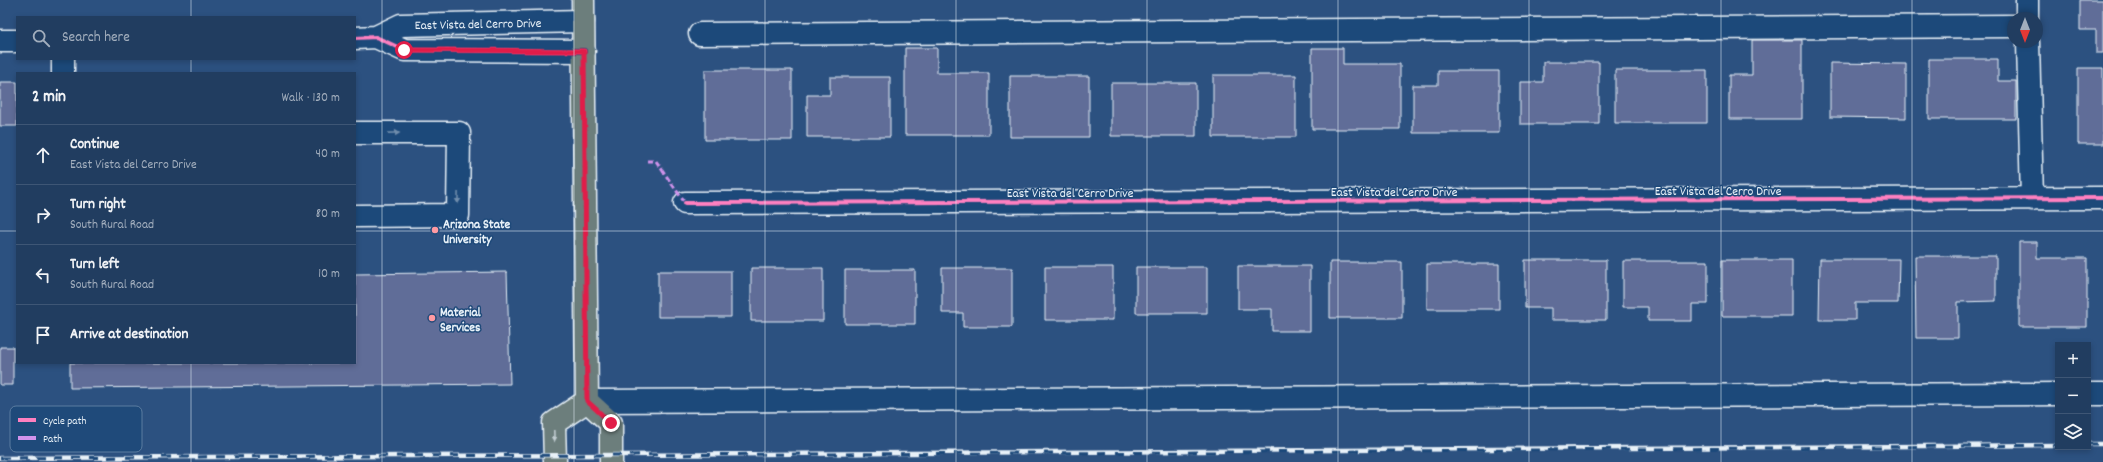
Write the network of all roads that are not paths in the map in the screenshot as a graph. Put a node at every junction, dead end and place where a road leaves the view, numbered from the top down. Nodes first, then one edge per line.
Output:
1 (2027, 0) edge
2 (583, 11) edge
3 (2027, 12) edge
4 (2007, 26) edge
5 (700, 34) dead end
6 (376, 37) junction
7 (356, 38) edge
8 (0, 41) edge
9 (16, 41) edge
10 (2028, 48) edge
11 (584, 51) junction
12 (63, 60) edge
13 (63, 72) edge
14 (356, 133) edge
15 (2103, 198) edge
16 (2032, 199) junction
17 (685, 203) dead end
18 (356, 216) edge
19 (2055, 394) edge
20 (2091, 394) edge
21 (2103, 394) edge
22 (587, 401) junction
23 (555, 462) edge
24 (611, 462) edge

1 - 3 street
2 - 6 street, East Vista del Cerro Drive
2 - 11 main road
4 - 5 street
6 - 7 street, East Vista del Cerro Drive
6 - 11 street, East Vista del Cerro Drive
8 - 9 street
10 - 16 street
11 - 22 main road
12 - 13 street
14 -> 18 street
15 - 16 street, East Vista del Cerro Drive
16 - 17 street, East Vista del Cerro Drive
19 - 22 street
20 - 21 street
22 -> 23 main road
22 - 24 main road

